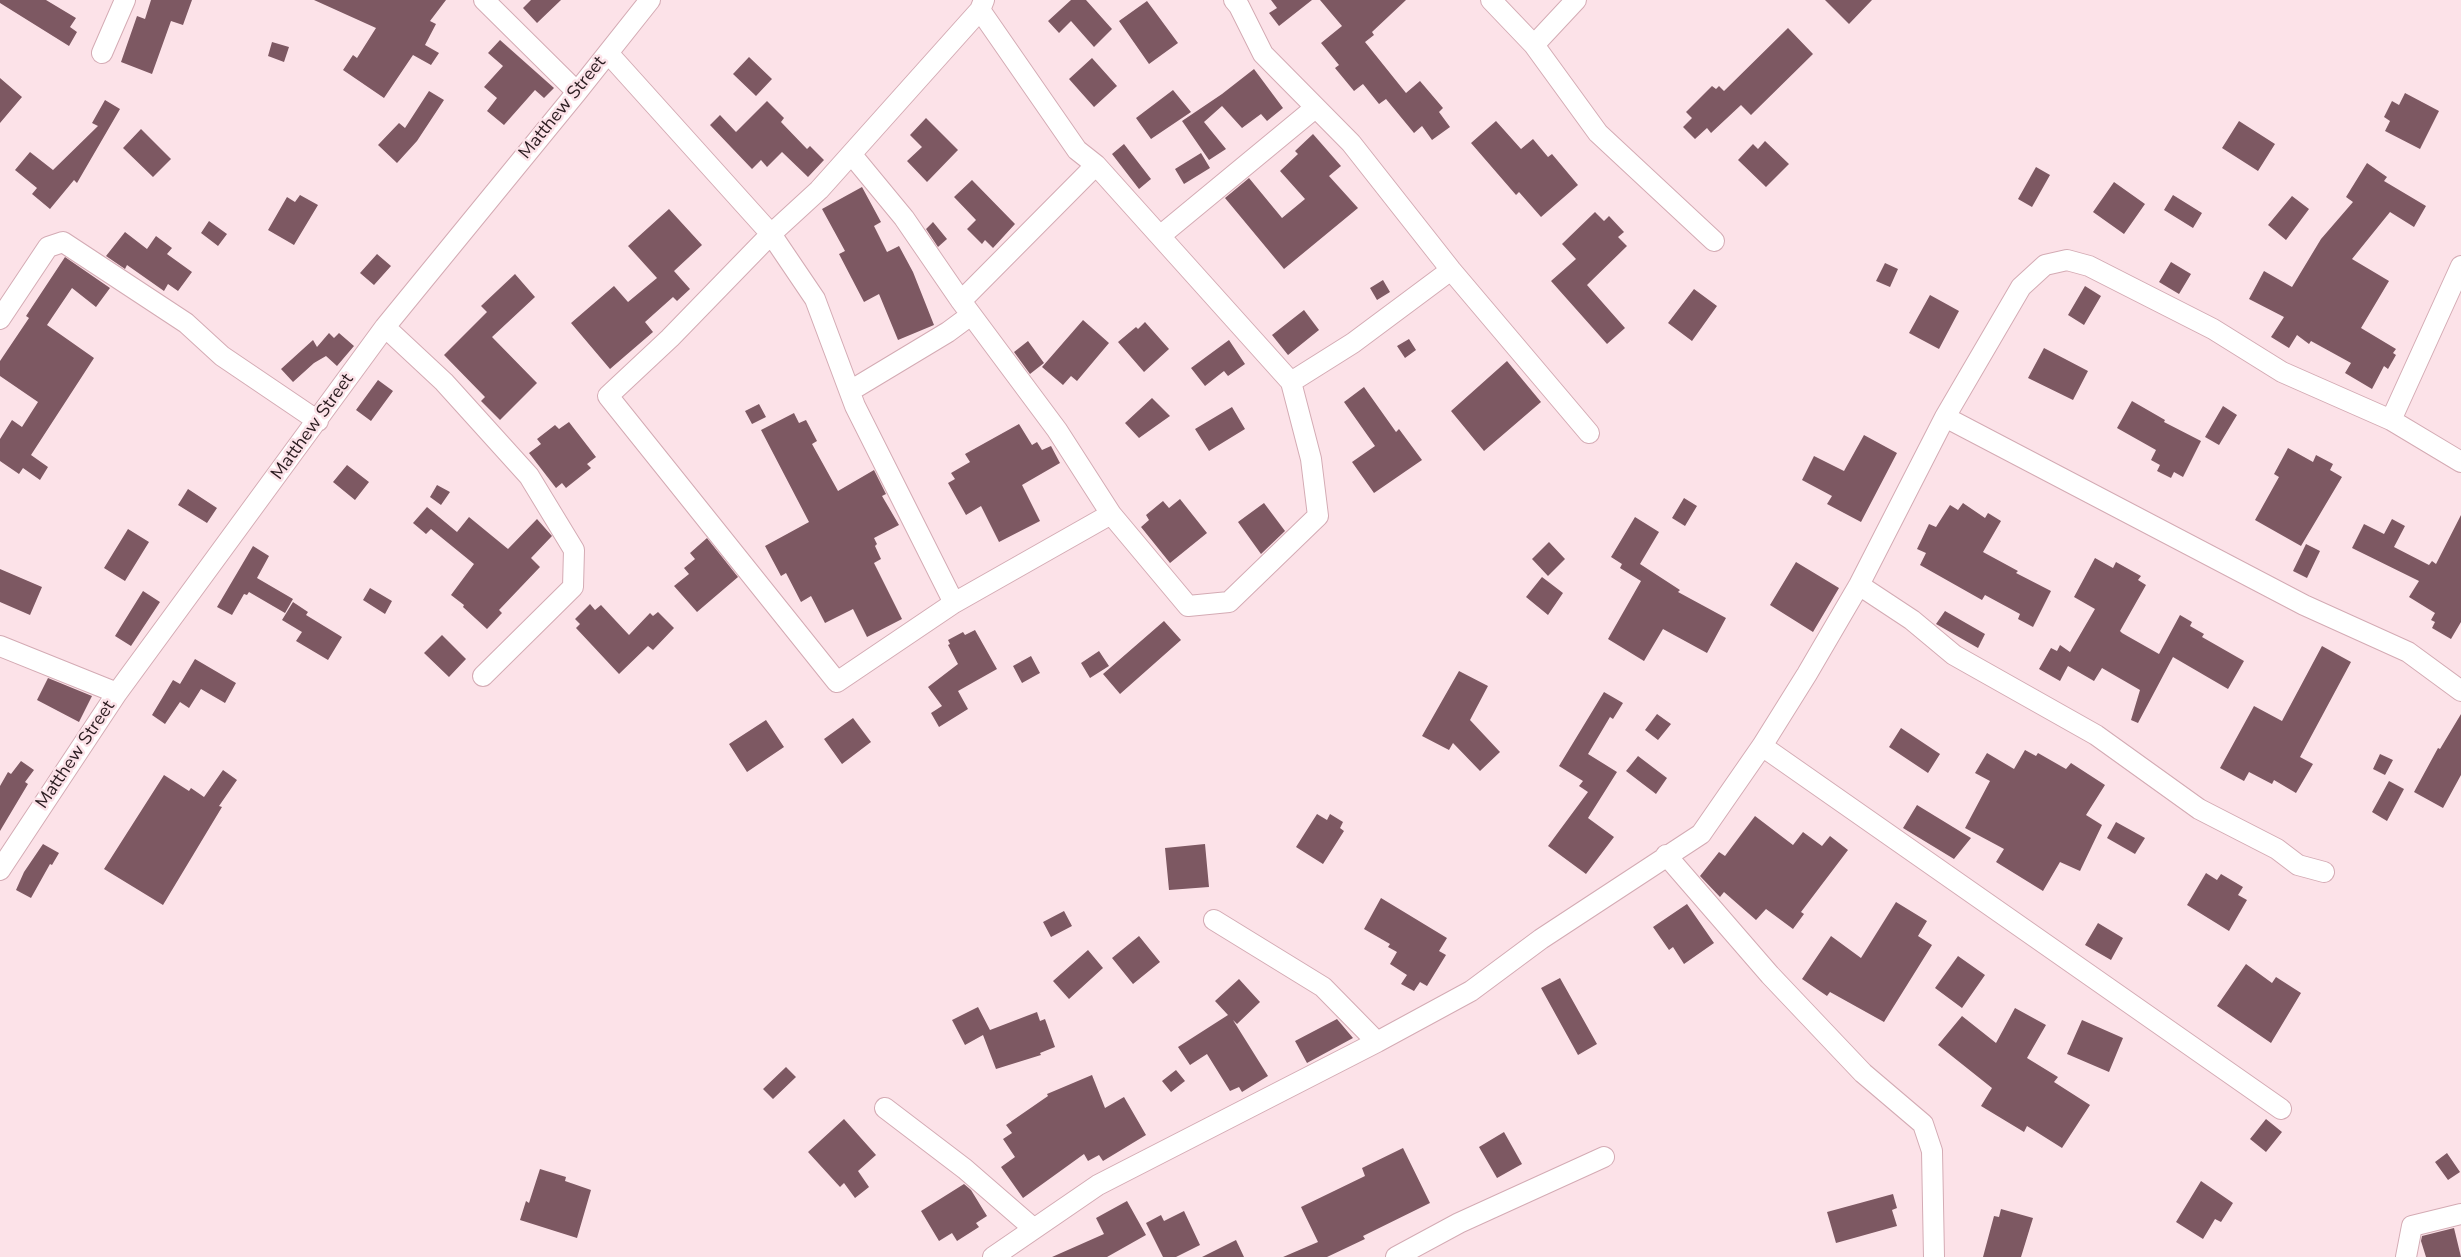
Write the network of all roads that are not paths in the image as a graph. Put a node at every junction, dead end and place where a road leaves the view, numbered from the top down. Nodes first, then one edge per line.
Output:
1 (125, 0) edge
2 (484, 0) edge
3 (650, 0) edge
4 (1234, 0) edge
5 (1491, 0) edge
6 (1576, 0) edge
7 (982, 5) edge
8 (1534, 45) junction
9 (102, 53) dead end
10 (608, 53) junction
11 (577, 92) junction
12 (1315, 108) junction
13 (852, 155) junction
14 (1096, 165) junction
15 (771, 234) junction
16 (1160, 236) junction
17 (1714, 241) dead end
18 (2461, 266) edge
19 (1451, 270) junction
20 (966, 308) junction
21 (0, 319) edge
22 (385, 327) junction
23 (1291, 382) junction
24 (850, 391) junction
25 (1945, 417) junction
26 (2391, 420) junction
27 (318, 421) junction
28 (1589, 433) dead end
29 (2461, 462) edge
30 (1111, 514) junction
31 (1859, 585) junction
32 (954, 603) junction
33 (0, 646) edge
34 (483, 676) dead end
35 (2461, 692) edge
36 (117, 693) junction
37 (1762, 746) junction
38 (1666, 855) junction
39 (2, 863) edge
40 (2324, 872) dead end
41 (1214, 920) dead end
42 (1376, 1042) junction
43 (885, 1108) dead end
44 (2281, 1109) dead end
45 (1604, 1157) dead end
46 (2461, 1214) edge
47 (1033, 1228) junction
48 (993, 1257) edge
49 (1396, 1257) edge
50 (1934, 1257) edge
51 (2406, 1257) edge

1 - 9 street
2 - 11 street
3 - 10 street, Matthew Street
4 - 12 street
5 - 8 street
6 - 8 street
7 - 13 street
7 - 14 street
8 - 17 street
10 - 11 street, Matthew Street
10 - 15 street
11 - 22 street, Matthew Street
12 - 16 street
12 - 19 street
13 - 15 street
13 - 20 street
14 - 16 street
14 - 20 street
15 - 24 street
15 - 32 street
16 - 23 street
18 - 26 street
19 - 23 street
19 - 28 street
20 - 24 street
20 - 30 street
21 - 27 street
22 - 27 street, Matthew Street
22 - 34 street
23 - 30 street
24 - 32 street
25 - 26 street
25 - 31 street
25 - 35 street
26 - 29 street
27 - 36 street, Matthew Street
30 - 32 street
31 - 37 street
31 - 40 street
33 - 36 street
36 - 39 street, Matthew Street
37 - 38 street
37 - 44 street
38 - 42 street
38 - 50 street
41 - 42 street
42 - 47 street
43 - 47 street
45 - 49 street
46 - 51 street
47 - 48 street

